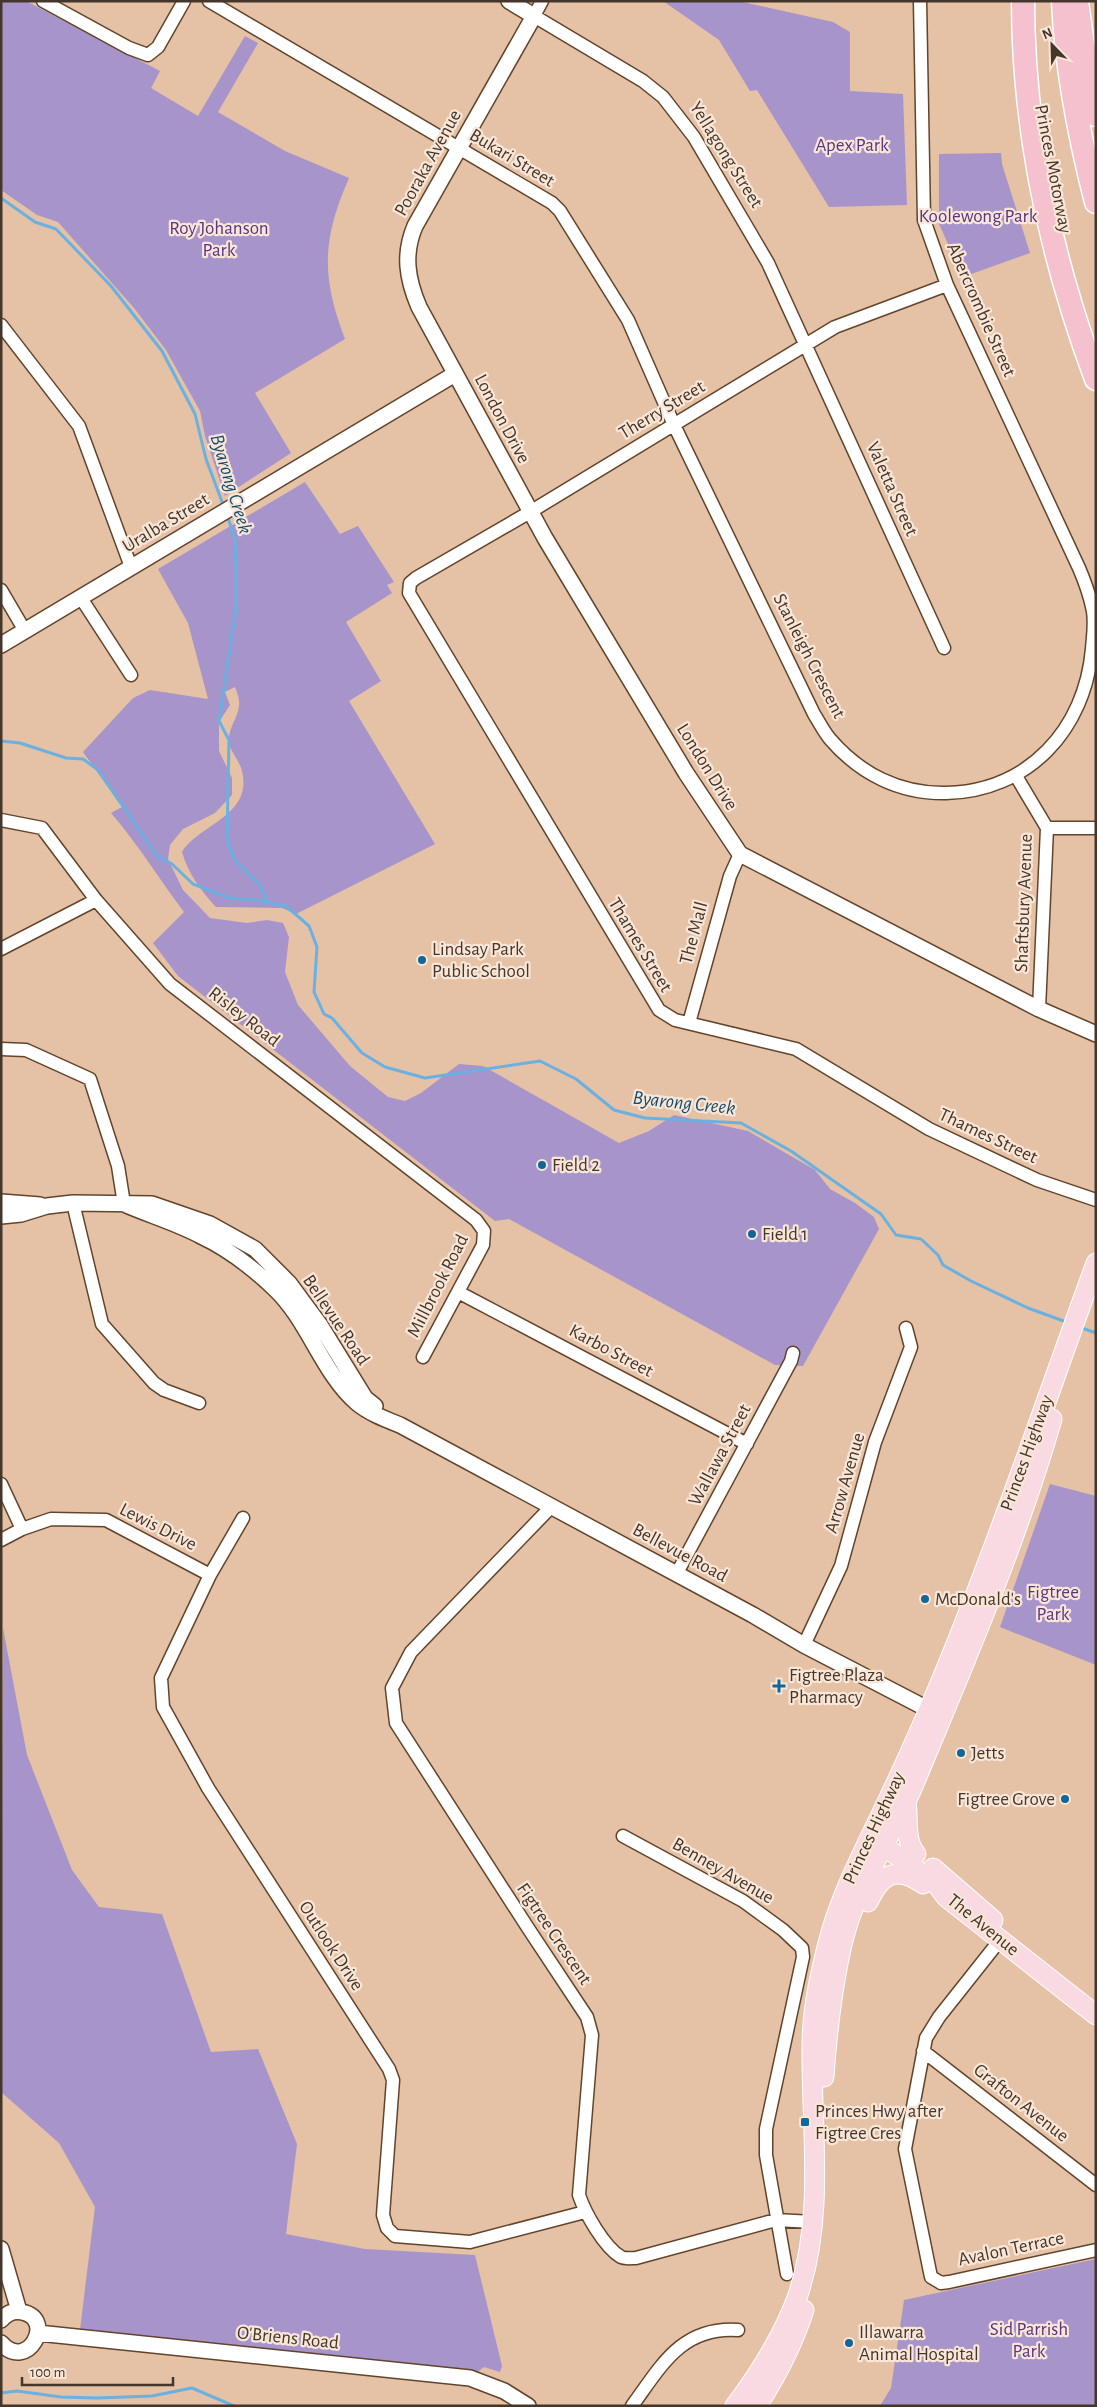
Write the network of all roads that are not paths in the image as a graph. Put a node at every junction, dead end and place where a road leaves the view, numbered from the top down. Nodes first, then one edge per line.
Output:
1 (42, 1) edge
2 (184, 1) edge
3 (209, 1) edge
4 (510, 1) edge
5 (542, 1) edge
6 (920, 1) edge
7 (1023, 1) edge
8 (1032, 1) edge
9 (1062, 1) edge
10 (1077, 1) edge
11 (534, 16) junction
12 (1096, 115) edge
13 (458, 148) junction
14 (1096, 202) edge
15 (947, 285) junction
16 (1, 325) edge
17 (1096, 332) edge
18 (806, 345) junction
19 (444, 353) joint
20 (455, 374) junction
21 (1096, 379) edge
22 (674, 424) junction
23 (530, 512) junction
24 (1062, 531) joint
25 (131, 568) junction
26 (408, 588) joint
27 (1, 590) edge
28 (82, 598) junction
29 (25, 631) junction
30 (1, 645) edge
31 (944, 648) dead end
32 (131, 676) dead end
33 (1016, 776) junction
34 (1, 820) edge
35 (1047, 828) junction
36 (1096, 828) edge
37 (740, 854) junction
38 (96, 900) junction
39 (1, 949) edge
40 (1040, 1009) junction
41 (689, 1023) junction
42 (1096, 1034) edge
43 (1, 1049) edge
44 (1096, 1200) edge
45 (1, 1202) edge
46 (73, 1203) junction
47 (124, 1204) junction
48 (47, 1206) junction
49 (1, 1216) edge
50 (484, 1232) joint
51 (1096, 1263) edge
52 (1096, 1290) edge
53 (458, 1292) junction
54 (1082, 1315) junction
55 (906, 1328) dead end
56 (793, 1353) dead end
57 (423, 1356) dead end
58 (199, 1403) dead end
59 (747, 1444) junction
60 (1, 1484) edge
61 (551, 1507) junction
62 (243, 1518) dead end
63 (22, 1529) junction
64 (1, 1540) edge
65 (677, 1574) junction
66 (210, 1575) junction
67 (804, 1645) junction
68 (935, 1713) junction
69 (906, 1802) junction
70 (623, 1836) dead end
71 (880, 1836) junction
72 (916, 1854) junction
73 (946, 1898) junction
74 (1000, 1940) junction
75 (835, 1987) junction
76 (1096, 2002) edge
77 (1096, 2014) edge
78 (924, 2051) junction
79 (1096, 2185) edge
80 (585, 2212) junction
81 (776, 2220) junction
82 (813, 2222) junction
83 (1, 2249) edge
84 (1096, 2250) edge
85 (787, 2274) dead end
86 (19, 2311) junction
87 (1, 2320) edge
88 (738, 2330) dead end
89 (38, 2333) junction
90 (1, 2344) edge
91 (528, 2406) edge
92 (632, 2406) edge
93 (736, 2406) edge
94 (757, 2406) edge

1 - 2 street
3 - 13 street, Bukari Street
4 - 11 street, Yellagong Street
5 - 11 street, Pooraka Avenue
6 - 15 street, Abercrombie Street
7 - 21 highway
8 - 17 highway, Princes Motorway
9 - 14 highway, Princes Motorway
10 - 12 highway
11 - 13 street, Pooraka Avenue
11 - 18 street, Yellagong Street
13 - 19 street, Pooraka Avenue
13 - 22 street, Bukari Street
15 - 18 street, Therry Street
15 - 24 street, Abercrombie Street
16 - 25 street
18 - 22 street, Therry Street
18 - 31 street, Valetta Street
19 - 20 street, London Drive
20 - 23 street, London Drive
20 - 25 street, Uralba Street
22 - 23 street, Therry Street
22 - 33 street, Stanleigh Crescent
23 - 26 street, Therry Street
23 - 37 street, London Drive
24 - 33 street, Stanleigh Crescent
25 - 28 street, Uralba Street
26 - 41 street, Thames Street
27 - 29 street
28 - 29 street, Uralba Street
28 - 32 street
29 - 30 street, Uralba Street
33 - 35 street, Shaftsbury Avenue
34 - 38 street, Risley Road
35 - 36 street
35 - 40 street, Shaftsbury Avenue
37 - 40 street, London Drive
37 - 41 street, The Mall
38 - 39 street
38 - 50 street, Risley Road
40 - 42 street, London Drive
41 - 44 street, Thames Street
43 - 47 street
45 - 48 street, Bellevue Road
46 - 47 street, Bellevue Road
46 - 48 street, Bellevue Road
46 - 58 street
47 - 61 street, Bellevue Road
48 - 49 street, Bellevue Road
50 - 53 street, Millbrook Road
51 - 54 main road, Princes Highway
52 - 54 main road, Princes Highway
53 - 57 street, Millbrook Road
53 - 59 street, Karbo Street
54 - 68 main road, Princes Highway
55 - 67 street, Arrow Avenue
56 - 59 street, Wallawa Street
59 - 65 street, Wallawa Street
60 - 63 street
61 - 65 street, Bellevue Road
61 - 80 street, Figtree Crescent
62 - 66 street, Outlook Drive
63 - 64 street, Lewis Drive
63 - 66 street, Lewis Drive
65 - 67 street, Bellevue Road
66 - 80 street, Outlook Drive
67 - 68 street, Bellevue Road
68 - 69 main road, Princes Highway
68 - 71 main road, Princes Highway
69 - 71 main road, Princes Highway
69 - 72 main road
70 - 81 street, Benney Avenue
71 - 72 main road, The Avenue
71 - 73 main road, The Avenue
71 - 75 main road, Princes Highway
71 - 82 main road, Princes Highway
72 - 76 main road, The Avenue
73 - 74 main road, The Avenue
73 - 75 main road
74 - 77 main road, The Avenue
74 - 78 street
75 - 94 main road, Princes Highway
78 - 79 street, Grafton Avenue
78 - 84 street, Avalon Terrace
80 - 81 street, Figtree Crescent
81 - 82 street, Figtree Crescent
81 - 85 street
82 - 93 main road, Princes Highway
83 - 86 street
86 - 87 street
86 - 89 street
88 - 92 street
89 - 90 street
89 - 91 street, O'Briens Road

